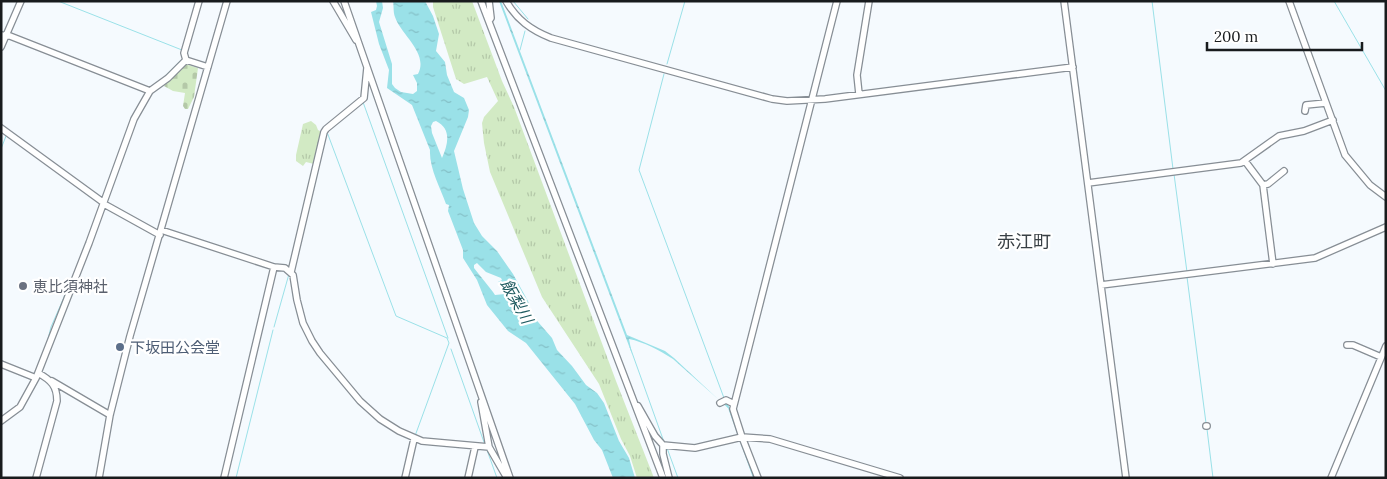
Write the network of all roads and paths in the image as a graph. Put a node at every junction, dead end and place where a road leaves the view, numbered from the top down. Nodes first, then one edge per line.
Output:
1 (199, 1) edge
2 (227, 1) edge
3 (333, 1) edge
4 (344, 1) edge
5 (481, 1) edge
6 (489, 1) edge
7 (506, 1) edge
8 (837, 1) edge
9 (869, 1) edge
10 (1064, 1) edge
11 (1290, 1) edge
12 (20, 2) edge
13 (489, 21) junction
14 (4, 35) edge
15 (358, 40) junction
16 (1, 47) edge
17 (186, 60) junction
18 (208, 67) junction
19 (368, 67) junction
20 (1073, 67) junction
21 (150, 92) junction
22 (859, 94) junction
23 (812, 99) junction
24 (1326, 103) junction
25 (1305, 110) dead end
26 (1333, 120) junction
27 (1, 128) edge
28 (1245, 161) junction
29 (1284, 171) dead end
30 (1088, 182) junction
31 (1263, 185) junction
32 (1386, 197) edge
33 (104, 204) junction
34 (1386, 227) edge
35 (160, 233) junction
36 (1272, 264) junction
37 (274, 267) junction
38 (291, 272) junction
39 (1101, 285) junction
40 (1347, 345) dead end
41 (1386, 346) edge
42 (1381, 357) junction
43 (1, 364) edge
44 (36, 376) junction
45 (52, 381) junction
46 (482, 398) junction
47 (723, 401) dead end
48 (635, 404) junction
49 (734, 404) junction
50 (110, 415) junction
51 (1, 421) edge
52 (740, 438) junction
53 (414, 439) junction
54 (663, 445) junction
55 (475, 447) junction
56 (489, 447) junction
57 (892, 477) edge
58 (36, 478) edge
59 (99, 478) edge
60 (224, 478) edge
61 (405, 478) edge
62 (468, 478) edge
63 (508, 478) edge
64 (663, 478) edge
65 (670, 478) edge
66 (758, 478) edge
67 (900, 478) edge
68 (1126, 478) edge
69 (1331, 478) edge

1 - 17 street
2 - 18 street
3 - 15 street
4 - 15 street
5 - 13 street
6 - 13 street
7 - 23 street
8 - 23 street
9 - 22 street
10 - 20 street
11 - 24 street
12 - 14 street
13 - 48 street
14 - 16 street
14 - 21 street
15 - 19 street
17 - 18 street
17 - 21 street
18 - 35 street
19 - 38 street
19 - 46 street
20 - 22 street
20 - 30 street
21 - 33 street
22 - 23 street
23 - 49 street
24 - 25 street
24 - 26 street
26 - 28 street
26 - 32 street
27 - 33 street
28 - 30 street
28 - 31 street
29 - 31 street
30 - 39 street
31 - 36 street
33 - 35 street
33 - 44 street
34 - 36 street
35 - 37 street
35 - 50 street
36 - 39 street
37 - 38 street
37 - 60 street
38 - 53 street
39 - 68 street
40 - 42 street
41 - 42 street
42 - 69 street
43 - 44 street
44 - 45 street
44 - 51 street
45 - 50 street
45 - 58 street
46 - 56 street
46 - 63 street
47 - 49 street
48 - 54 street
48 - 64 street
49 - 52 street
50 - 59 street
52 - 54 street
52 - 57 street
52 - 66 street
53 - 55 street
53 - 61 street
54 - 65 street
55 - 56 street
55 - 62 street
56 - 63 street
57 - 67 street

